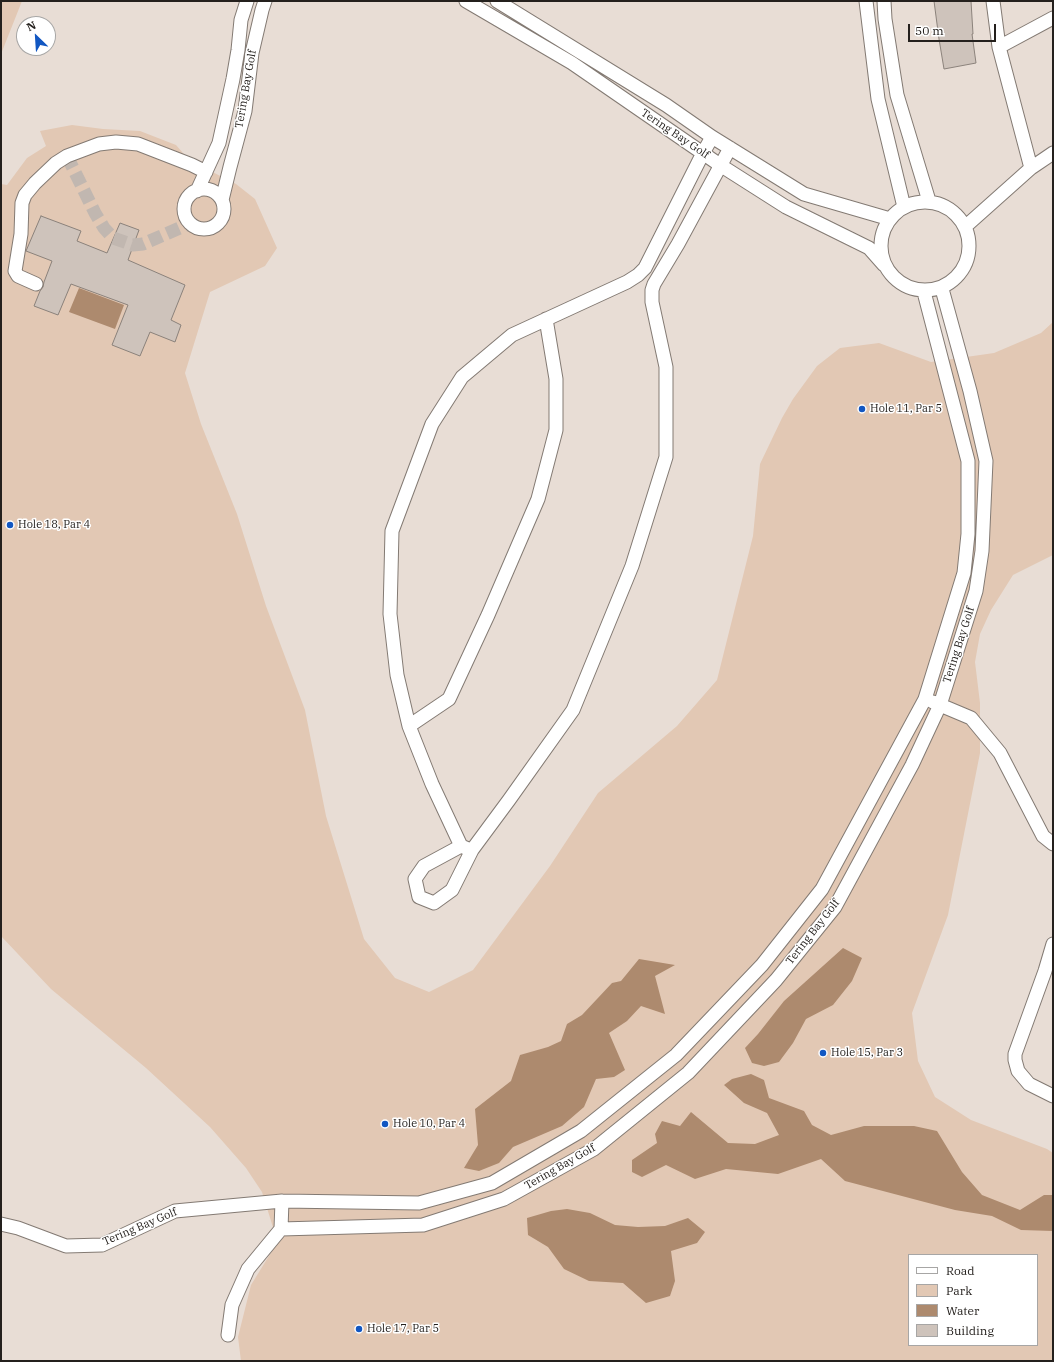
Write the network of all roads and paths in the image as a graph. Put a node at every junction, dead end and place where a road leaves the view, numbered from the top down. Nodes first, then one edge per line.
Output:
1 (247, 1) edge
2 (266, 1) edge
3 (466, 1) edge
4 (497, 1) edge
5 (866, 1) edge
6 (884, 1) edge
7 (993, 1) edge
8 (1053, 18) edge
9 (999, 47) junction
10 (238, 50) junction
11 (252, 53) junction
12 (712, 136) junction
13 (730, 148) junction
14 (703, 153) junction
15 (1053, 154) edge
16 (720, 165) junction
17 (1031, 168) junction
18 (206, 172) junction
19 (197, 191) junction
20 (222, 200) junction
21 (929, 201) junction
22 (904, 206) junction
23 (890, 218) junction
24 (966, 226) junction
25 (884, 265) junction
26 (36, 284) dead end
27 (942, 289) junction
28 (924, 292) junction
29 (546, 319) junction
30 (925, 699) junction
31 (940, 705) junction
32 (409, 726) junction
33 (1053, 844) edge
34 (1053, 944) edge
35 (1049, 973) edge
36 (1053, 1096) edge
37 (282, 1201) junction
38 (1, 1224) edge
39 (280, 1229) junction
40 (228, 1334) dead end

1 - 10 street, Tering Bay Golf
2 - 11 street, Tering Bay Golf
3 - 14 street, Tering Bay Golf
4 - 12 street, Tering Bay Golf
5 - 22 street
6 - 21 street
7 - 9 street
8 - 9 street
9 - 17 street
10 - 11 street
10 - 18 street, Tering Bay Golf
11 - 20 street, Tering Bay Golf
12 - 13 street, Tering Bay Golf
12 - 14 street
13 - 16 street
13 - 23 street, Tering Bay Golf
14 - 16 street, Tering Bay Golf
14 - 29 street
15 - 17 street
16 - 25 street, Tering Bay Golf
16 - 32 street
17 - 24 street
18 - 19 street, Tering Bay Golf
18 - 26 street
19 - 20 street
19 - 20 street, Tering Bay Golf
21 - 22 street
21 - 24 street
22 - 23 street
23 - 25 street
24 - 27 street, Tering Bay Golf
25 - 28 street, Tering Bay Golf
27 - 28 street, Tering Bay Golf
27 - 31 street, Tering Bay Golf
28 - 30 street, Tering Bay Golf
29 - 32 street
29 - 32 street
30 - 31 street
30 - 37 street, Tering Bay Golf
31 - 33 street
31 - 39 street, Tering Bay Golf
34 - 35 street
35 - 36 street
37 - 38 street, Tering Bay Golf
37 - 39 street
39 - 40 street

